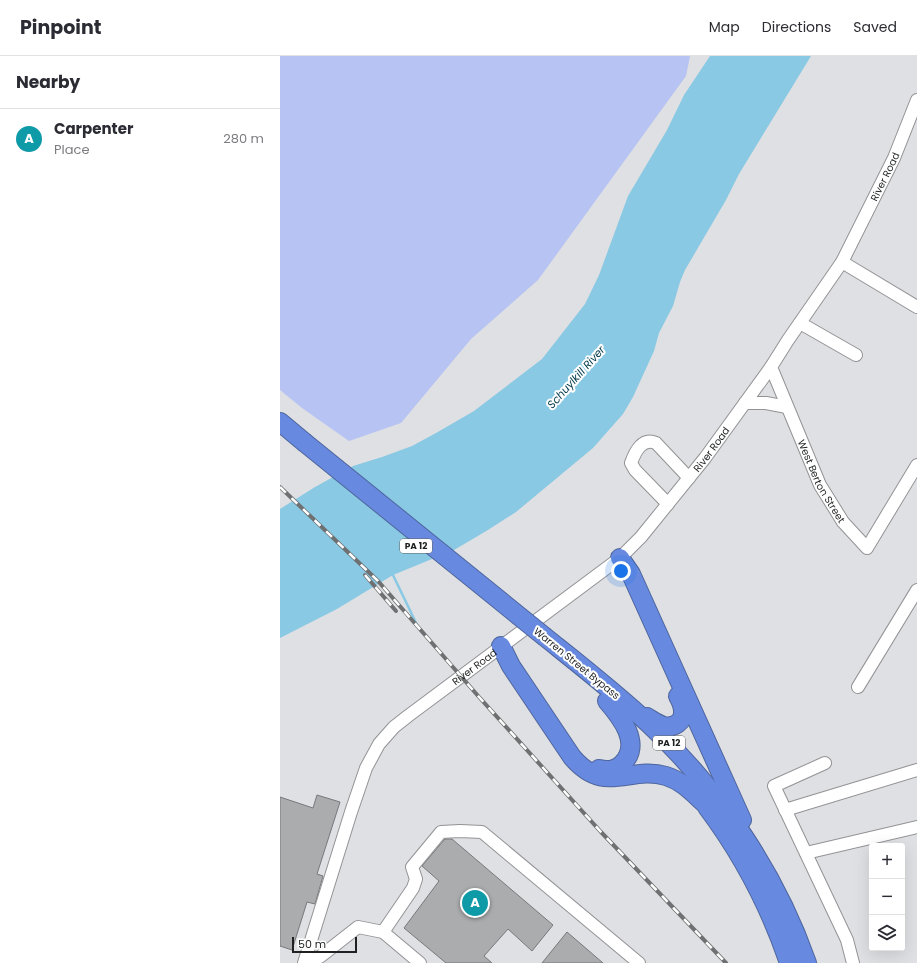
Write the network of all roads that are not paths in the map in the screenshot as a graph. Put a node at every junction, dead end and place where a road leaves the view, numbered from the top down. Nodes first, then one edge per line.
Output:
1 (917, 100) edge
2 (842, 262) junction
3 (917, 307) edge
4 (800, 323) junction
5 (856, 355) dead end
6 (771, 367) junction
7 (745, 403) junction
8 (787, 407) junction
9 (280, 422) edge
10 (280, 436) edge
11 (300, 445) junction
12 (917, 465) edge
13 (689, 478) junction
14 (668, 504) junction
15 (620, 558) junction
16 (917, 590) edge
17 (540, 640) junction
18 (501, 646) junction
19 (858, 687) dead end
20 (607, 700) junction
21 (630, 707) junction
22 (825, 764) dead end
23 (917, 770) edge
24 (704, 803) junction
25 (785, 810) junction
26 (917, 827) edge
27 (806, 853) junction
28 (766, 874) junction
29 (383, 932) junction
30 (304, 962) edge
31 (420, 963) edge
32 (639, 963) edge
33 (789, 963) edge
34 (807, 963) edge
35 (853, 963) edge

1 - 2 street, River Road
2 - 3 street
2 - 4 street, River Road
4 - 5 street
4 - 6 street, River Road
6 - 7 street, River Road
6 - 8 street, West Berton Street
7 - 8 street
7 - 13 street, River Road
8 - 12 street, West Berton Street
9 - 11 highway, Warren Street Bypass / PA 12
10 - 11 highway, Warren Street Bypass / PA 12
11 - 17 highway, Warren Street Bypass / PA 12, bridge
13 - 14 street, River Road
13 - 14 street
14 - 15 street, River Road
15 - 18 street, River Road
15 - 21 highway
15 - 28 highway
16 - 19 street
17 - 20 highway, Warren Street Bypass / PA 12
17 - 21 highway, Warren Street Bypass / PA 12
18 - 20 highway
18 - 24 highway
18 - 30 street, River Road
20 - 24 highway, Warren Street Bypass / PA 12
21 - 28 highway, Warren Street Bypass / PA 12
22 - 25 street
23 - 25 street
24 - 33 highway, Warren Street Bypass / PA 12
25 - 27 street
26 - 27 street
27 - 35 street
28 - 34 highway, Warren Street Bypass / PA 12
29 - 30 street
29 - 31 street
29 - 32 street

